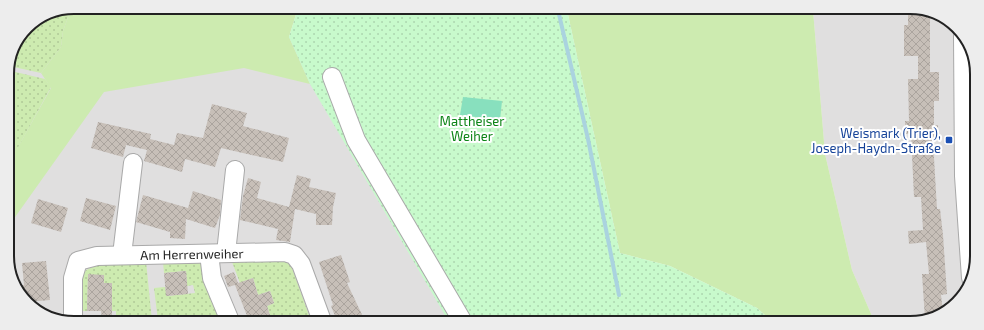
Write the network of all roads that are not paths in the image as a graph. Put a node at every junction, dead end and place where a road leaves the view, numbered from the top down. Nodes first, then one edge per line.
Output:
1 (964, 47) edge
2 (332, 77) dead end
3 (133, 163) dead end
4 (235, 170) dead end
5 (970, 176) edge
6 (226, 253) junction
7 (122, 255) junction
8 (210, 262) dead end
9 (73, 316) edge
10 (228, 316) edge
11 (320, 316) edge
12 (459, 316) edge

1 - 5 street
2 - 12 street
3 - 7 street
4 - 6 street
6 - 7 street, Am Herrenweiher
6 - 11 street, Am Herrenweiher
7 - 9 street, Am Herrenweiher
8 - 10 street

